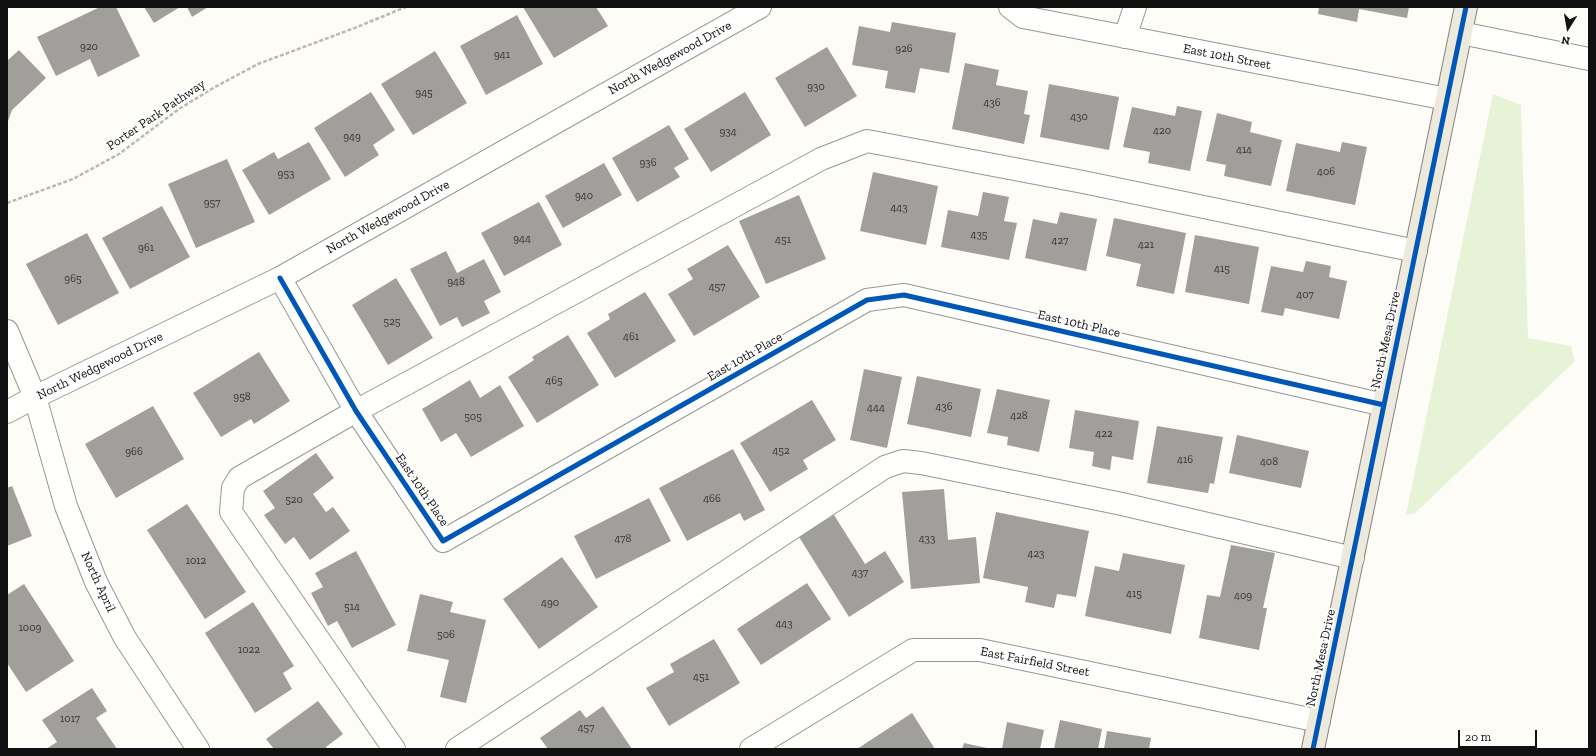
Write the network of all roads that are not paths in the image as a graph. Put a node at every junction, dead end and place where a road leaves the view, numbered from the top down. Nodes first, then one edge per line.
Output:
1 (760, 7) edge
2 (1010, 7) edge
3 (1135, 7) edge
4 (1466, 7) edge
5 (1461, 33) junction
6 (1125, 37) junction
7 (1589, 59) edge
8 (1447, 99) junction
9 (1416, 251) junction
10 (280, 278) junction
11 (7, 331) edge
12 (35, 397) junction
13 (1384, 405) junction
14 (356, 411) junction
15 (7, 412) edge
16 (1353, 558) junction
17 (1319, 721) junction
18 (198, 749) edge
19 (394, 749) edge
20 (457, 749) edge
21 (751, 749) edge
22 (1313, 749) edge

1 - 10 street, North Wedgewood Drive
2 - 6 street, East 10th Street
3 - 6 street
4 - 5 main road, North Mesa Drive
5 - 7 street
5 - 8 main road, North Mesa Drive
6 - 8 street, East 10th Street
8 - 9 main road, North Mesa Drive
9 - 13 main road, North Mesa Drive
9 - 14 street
10 - 12 street, North Wedgewood Drive
10 - 14 street, East 10th Place
11 - 12 street, North April
12 - 15 street, North Wedgewood Drive
12 - 18 street, North April
13 - 14 street, East 10th Place
13 - 16 main road, North Mesa Drive
14 - 19 street
16 - 17 main road, North Mesa Drive
16 - 20 street
17 - 21 street, East Fairfield Street
17 - 22 main road, North Mesa Drive

